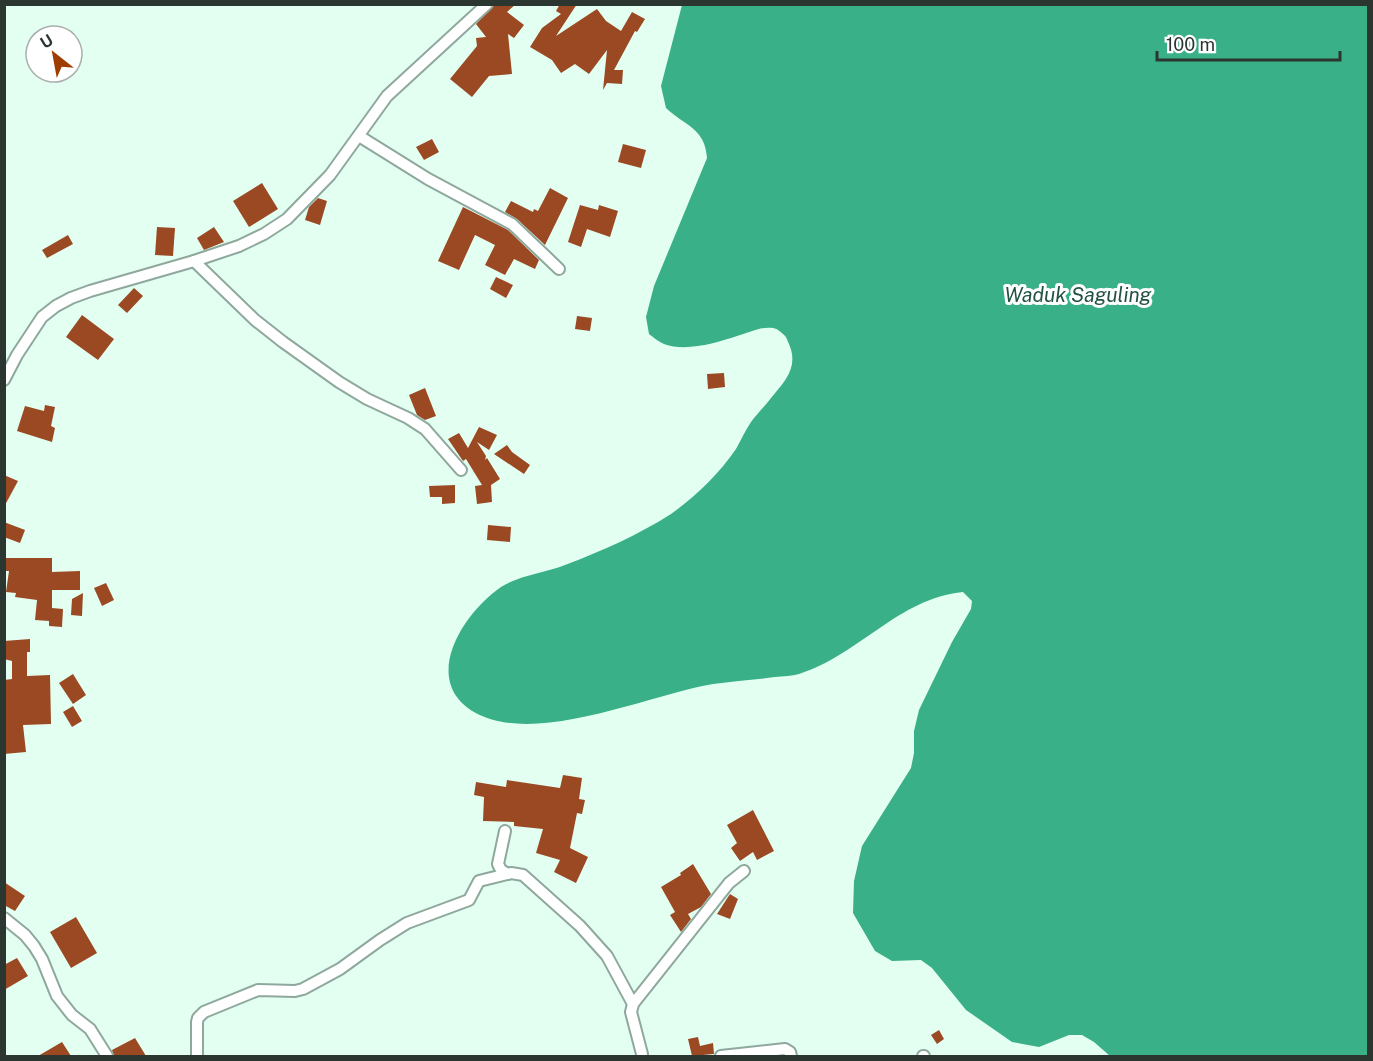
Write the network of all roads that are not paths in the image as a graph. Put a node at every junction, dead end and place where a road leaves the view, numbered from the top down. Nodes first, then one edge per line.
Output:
1 (486, 4) edge
2 (359, 136) junction
3 (194, 261) junction
4 (559, 269) dead end
5 (4, 380) edge
6 (461, 470) dead end
7 (505, 831) dead end
8 (744, 871) dead end
9 (508, 874) junction
10 (4, 918) edge
11 (633, 1004) junction
12 (107, 1056) edge
13 (197, 1056) edge
14 (640, 1056) edge
15 (721, 1056) edge
16 (791, 1056) edge

1 - 2 street
2 - 3 street
2 - 4 street
3 - 5 street
3 - 6 street
7 - 9 street
8 - 11 street
9 - 11 street
9 - 13 street
10 - 12 street
11 - 14 street
15 - 16 street

